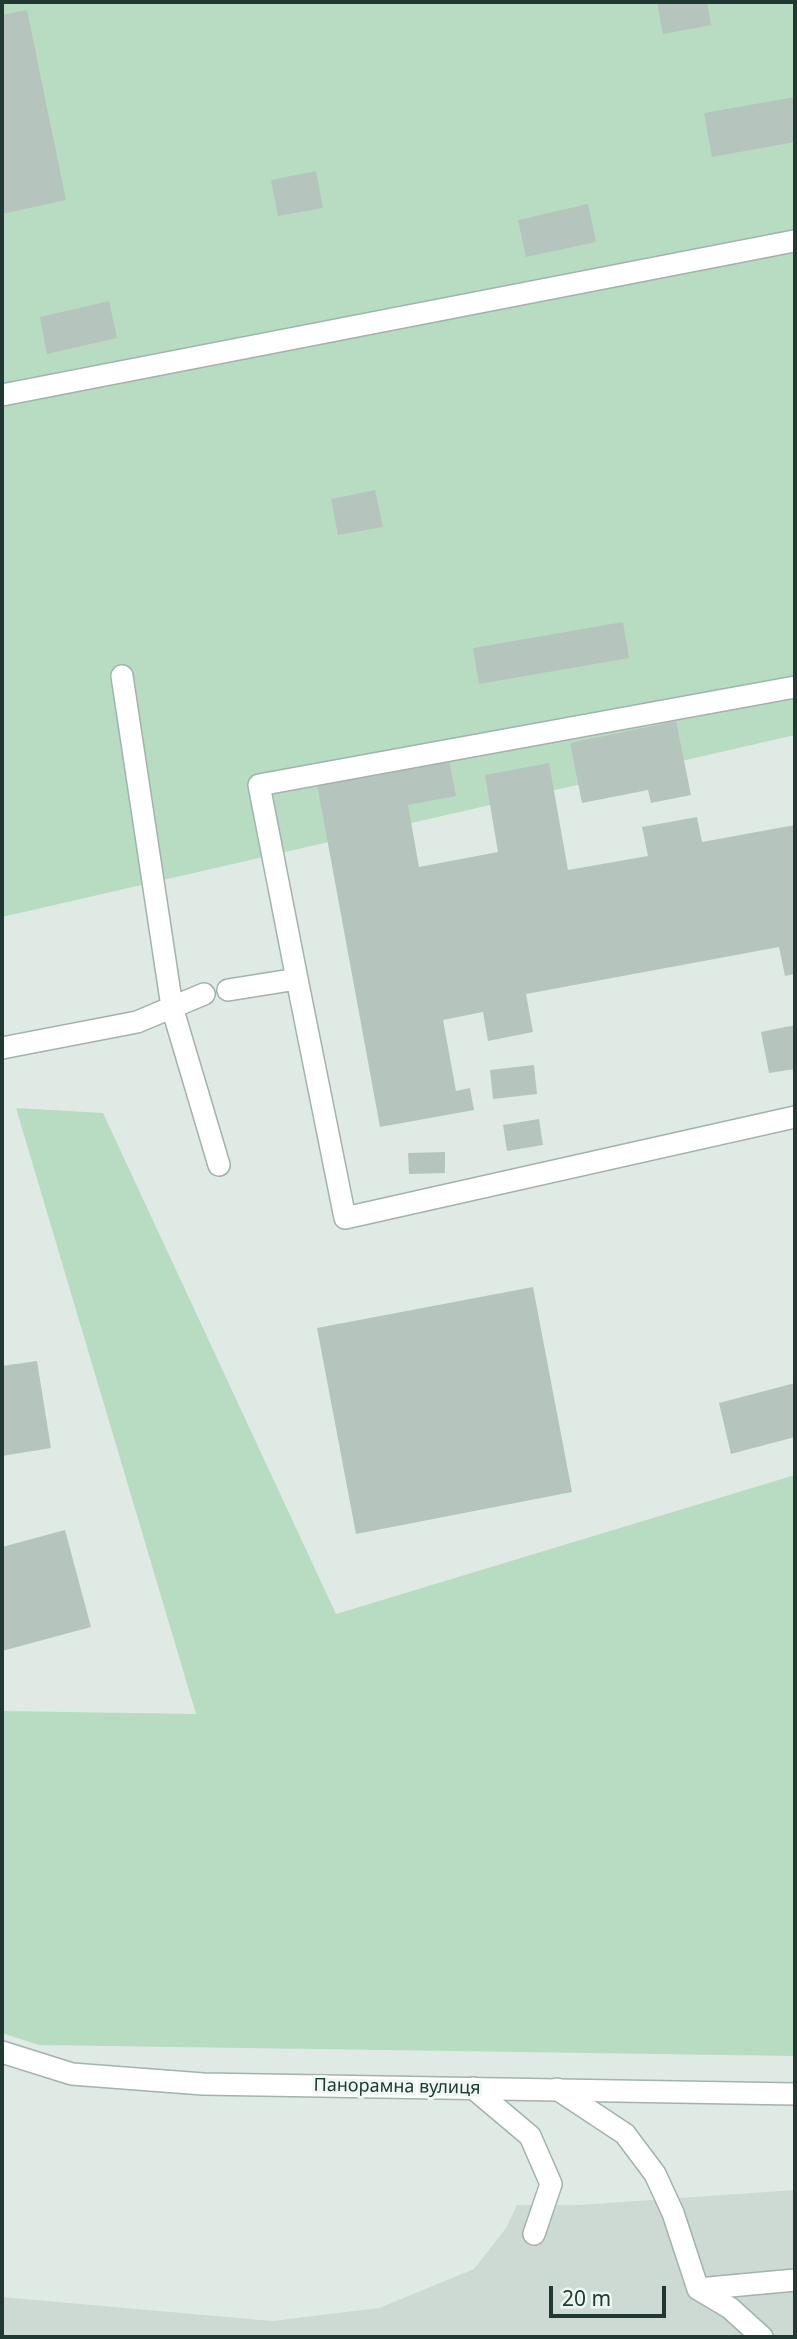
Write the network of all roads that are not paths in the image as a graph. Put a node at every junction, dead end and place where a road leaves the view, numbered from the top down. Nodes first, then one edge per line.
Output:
1 (794, 241) edge
2 (2, 395) edge
3 (122, 676) dead end
4 (795, 687) edge
5 (297, 979) junction
6 (228, 990) dead end
7 (204, 994) dead end
8 (172, 1007) junction
9 (2, 1048) edge
10 (795, 1117) edge
11 (219, 1165) dead end
12 (2, 2052) edge
13 (473, 2088) junction
14 (557, 2089) junction
15 (795, 2094) edge
16 (534, 2234) dead end
17 (795, 2280) edge
18 (698, 2290) junction
19 (762, 2337) edge

1 - 2 street
3 - 8 street
4 - 5 street
5 - 6 street
5 - 10 street
7 - 8 street
8 - 9 street
8 - 11 street
12 - 13 street, Панорамна вулиця
13 - 14 street, Панорамна вулиця
13 - 16 street
14 - 15 street, Панорамна вулиця
14 - 18 street
17 - 18 street
18 - 19 street

